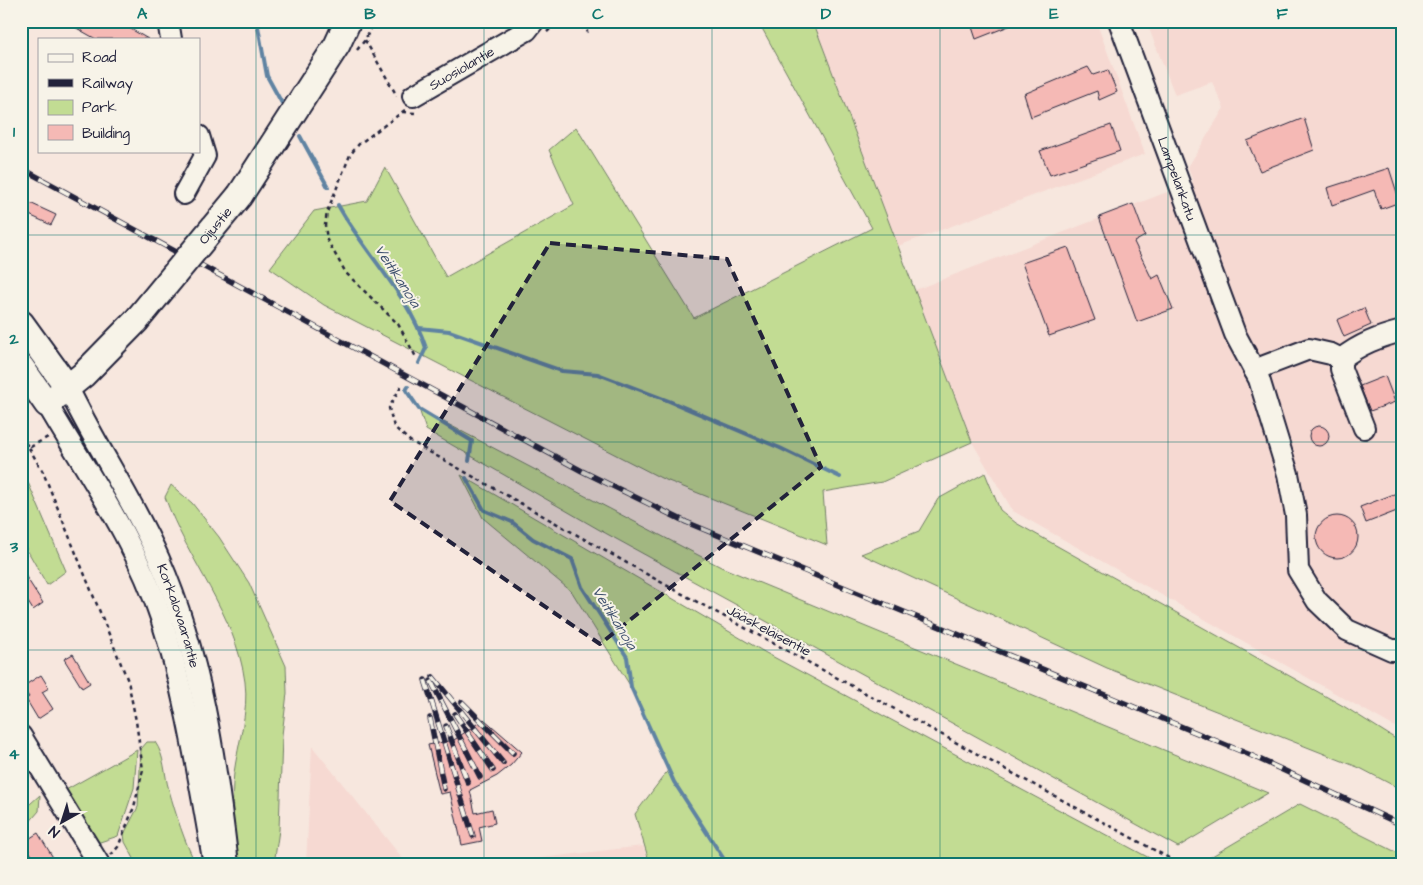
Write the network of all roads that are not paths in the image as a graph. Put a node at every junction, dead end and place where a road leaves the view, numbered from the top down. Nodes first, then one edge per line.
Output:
1 (168, 21) edge
2 (348, 21) edge
3 (534, 21) edge
4 (1119, 21) edge
5 (171, 38) edge
6 (404, 103) road end
7 (200, 140) edge
8 (184, 194) dead end
9 (21, 324) edge
10 (1402, 331) edge
11 (1342, 359) junction
12 (21, 367) edge
13 (1254, 370) junction
14 (68, 388) junction
15 (47, 404) junction
16 (1364, 428) dead end
17 (1402, 650) edge
18 (21, 736) edge
19 (99, 863) edge
20 (214, 864) edge
21 (228, 864) edge

1 - 5 street
2 - 14 main road, Oijustie, bridge
3 - 6 street, Suosiolantie
4 - 13 street, Lampelankatu
7 - 8 street
9 - 14 main road
10 - 11 street
11 - 13 street
11 - 16 street
12 - 15 main road
13 - 17 street, Lampelankatu
14 - 15 main road, Oijustie
14 - 21 street, Korkalovaarantie
15 - 20 street, Korkalovaarantie
18 - 19 street

